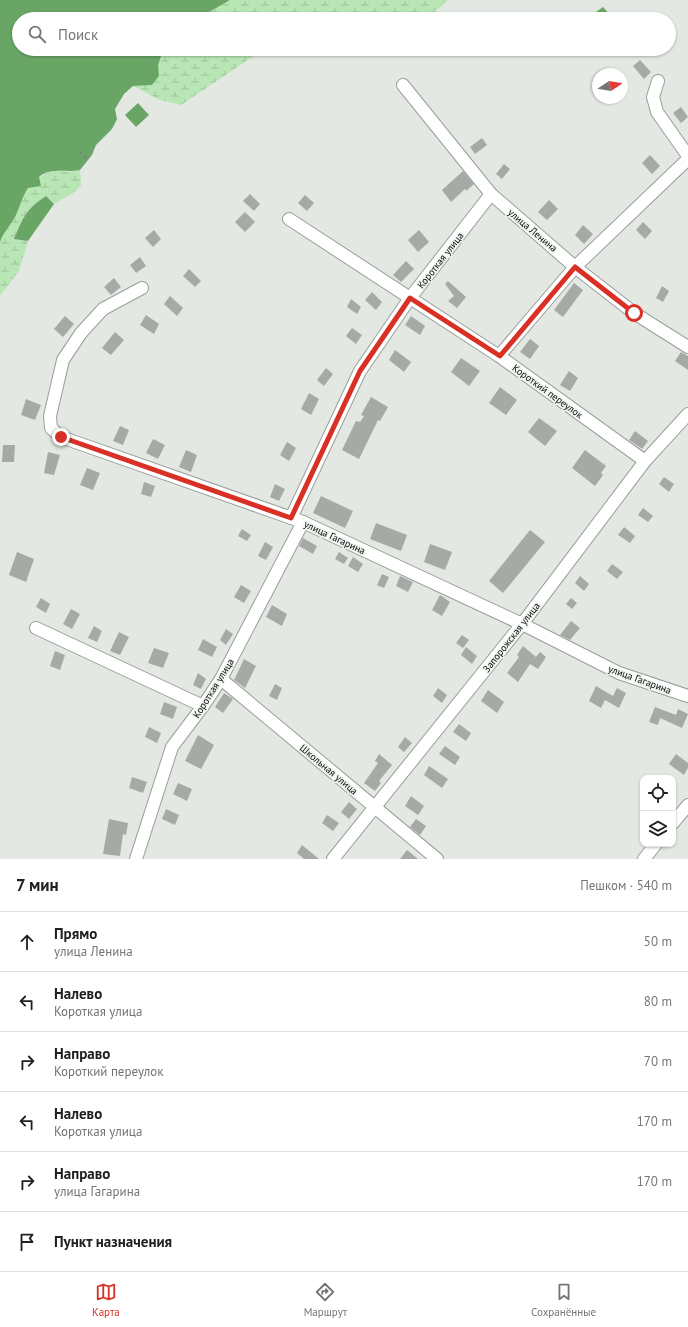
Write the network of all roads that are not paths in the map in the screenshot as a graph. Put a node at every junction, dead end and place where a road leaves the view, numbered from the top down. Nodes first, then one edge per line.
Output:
1 (658, 81) dead end
2 (404, 85) dead end
3 (688, 158) edge
4 (491, 194) junction
5 (289, 219) dead end
6 (575, 267) junction
7 (142, 288) dead end
8 (410, 298) junction
9 (688, 347) edge
10 (500, 356) junction
11 (688, 414) edge
12 (645, 460) junction
13 (291, 518) junction
14 (303, 522) junction
15 (522, 624) junction
16 (36, 628) dead end
17 (221, 679) junction
18 (688, 696) edge
19 (203, 706) junction
20 (688, 805) edge
21 (374, 806) junction
22 (676, 819) edge
23 (654, 847) edge
24 (136, 859) edge
25 (333, 859) edge
26 (437, 859) edge
27 (644, 859) edge

1 - 3 street
2 - 4 street, улица Ленина
3 - 6 street
4 - 6 street, улица Ленина
4 - 8 street, Короткая улица
5 - 8 street, Короткий переулок
6 - 9 street, улица Ленина
6 - 10 street
7 - 13 street, улица Гагарина
8 - 10 street, Короткий переулок
8 - 13 street, Короткая улица
10 - 12 street, Короткий переулок
11 - 12 street, Запорожская улица
12 - 15 street, Запорожская улица
13 - 14 street, улица Гагарина
14 - 15 street, улица Гагарина
14 - 17 street, Короткая улица
15 - 18 street, улица Гагарина
15 - 21 street, Запорожская улица
16 - 19 street
17 - 19 street, Короткая улица
17 - 21 street, Школьная улица
19 - 24 street, Короткая улица
20 - 22 street
21 - 25 street, Запорожская улица
21 - 26 street, Школьная улица
23 - 27 street

